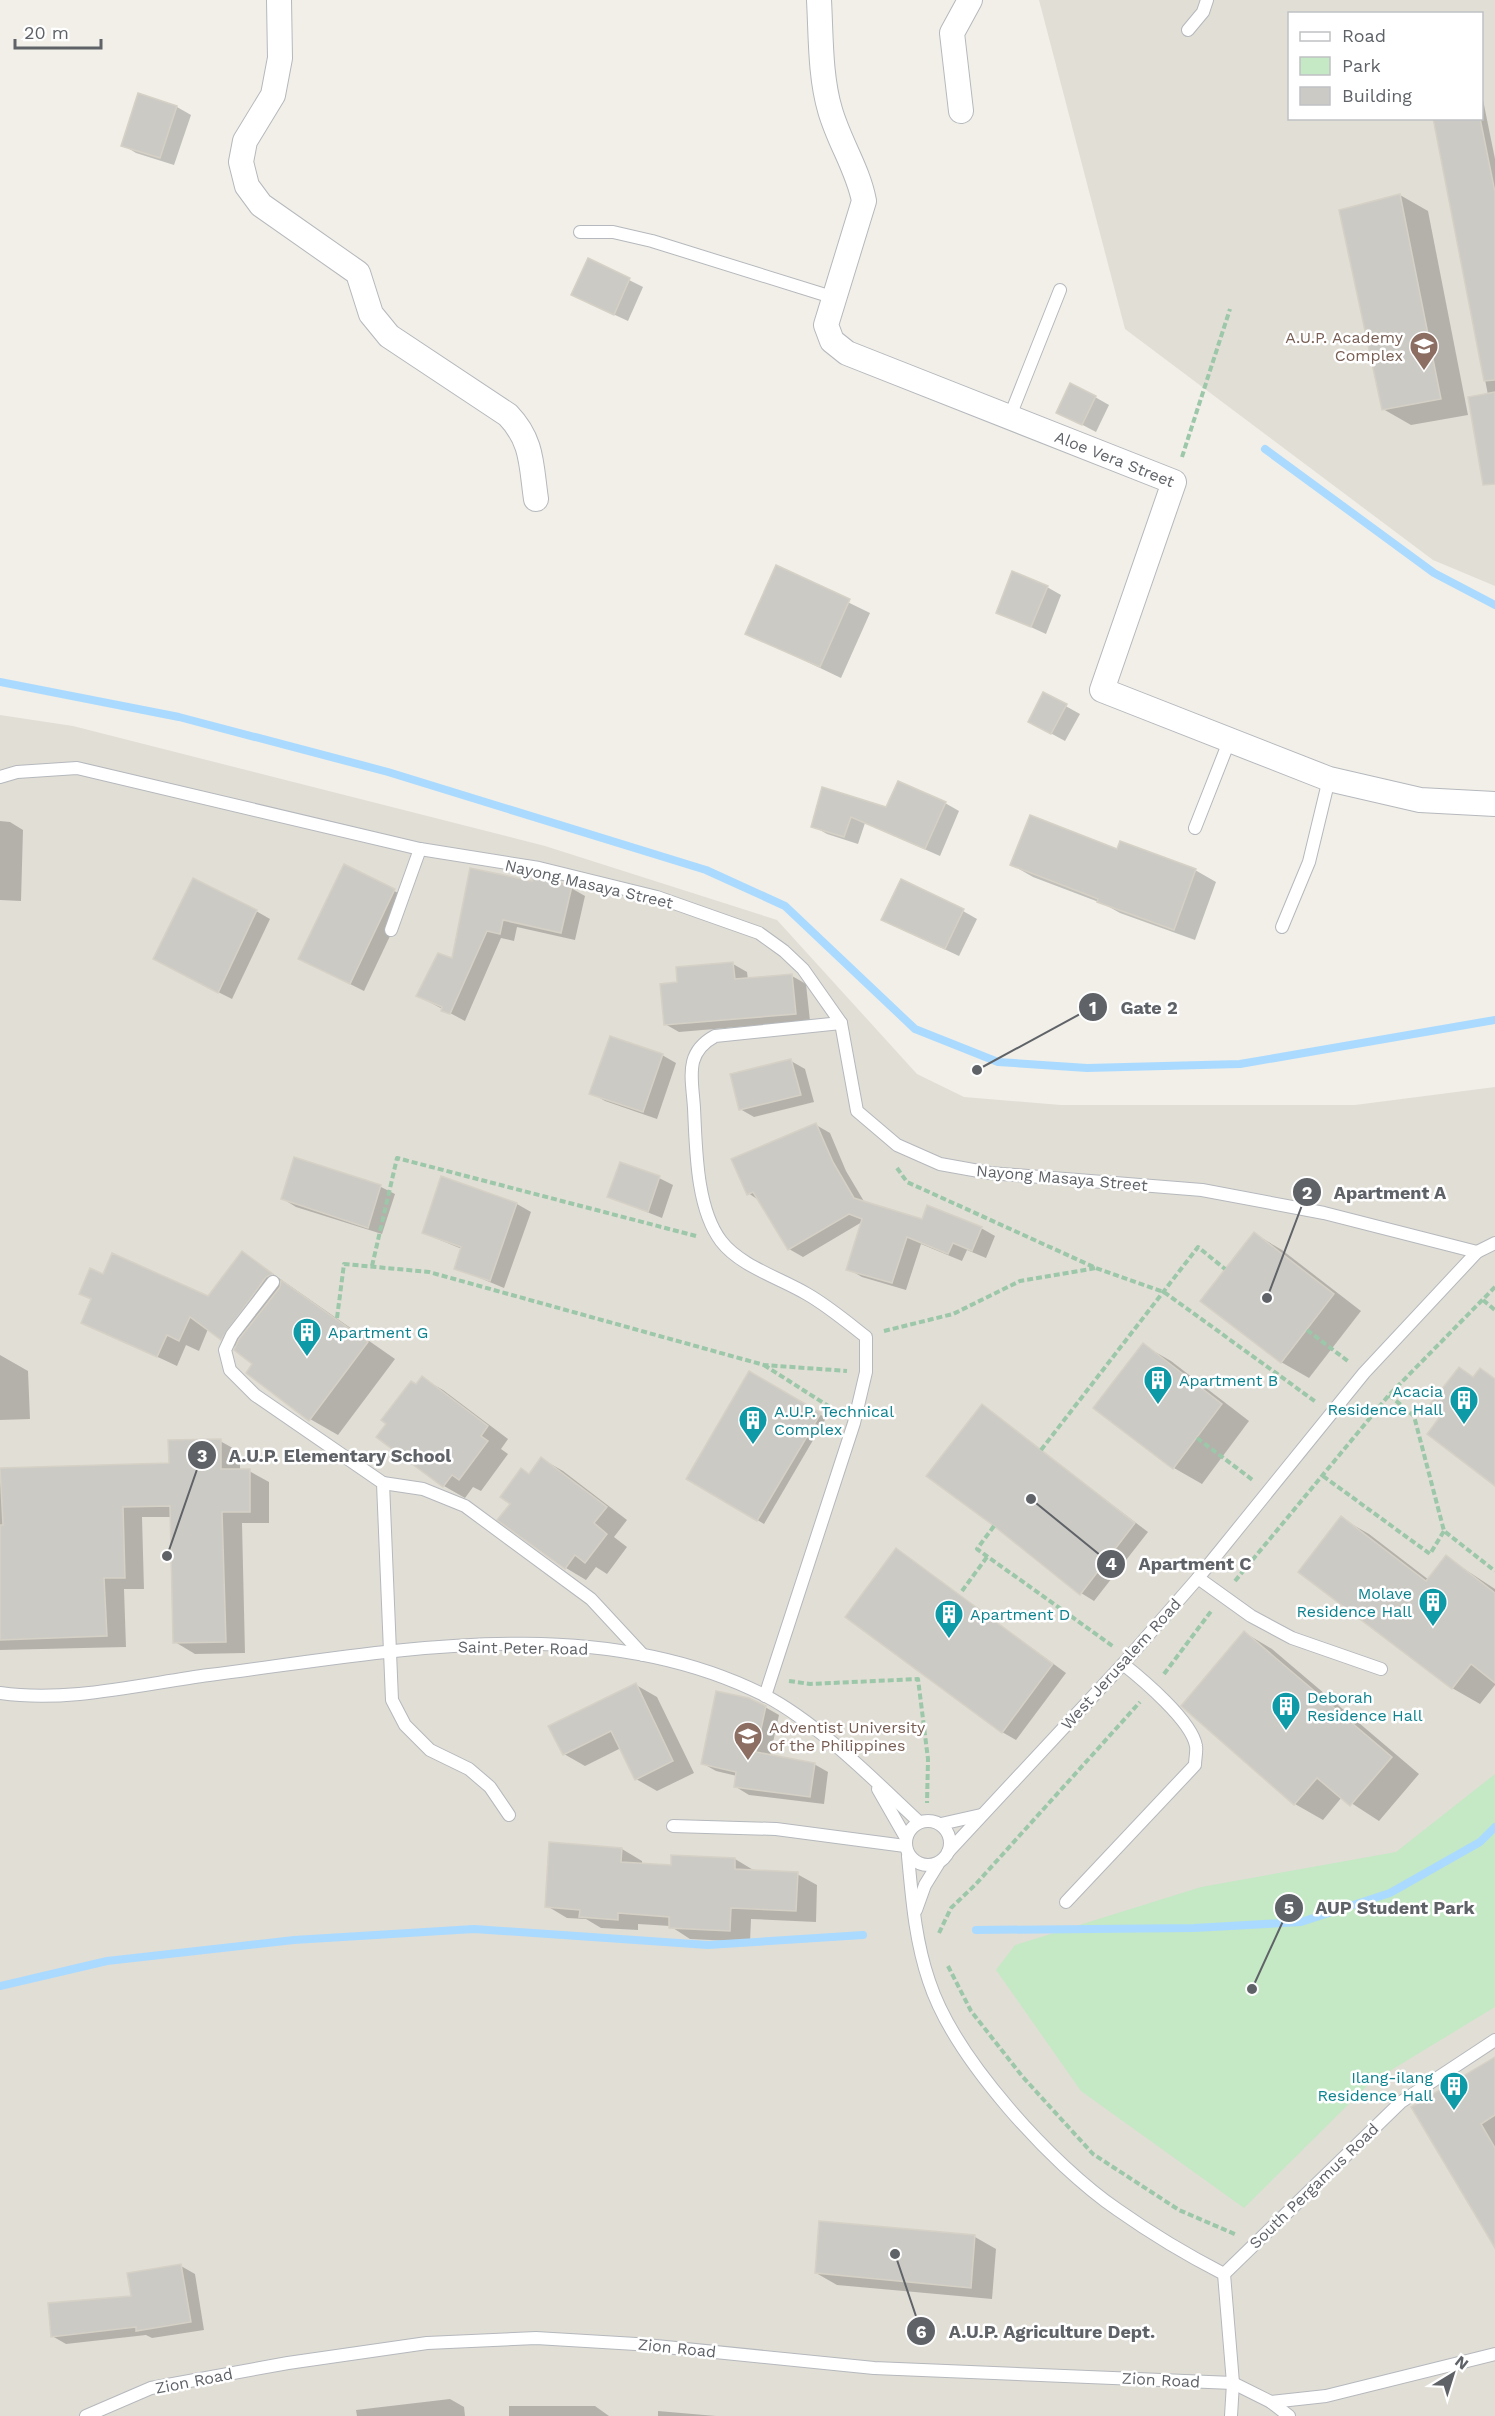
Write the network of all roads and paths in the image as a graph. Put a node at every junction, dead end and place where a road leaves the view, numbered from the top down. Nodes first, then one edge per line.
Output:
1 (279, 0) edge
2 (819, 0) edge
3 (970, 0) edge
4 (1207, 0) edge
5 (1188, 30) dead end
6 (961, 111) dead end
7 (580, 232) dead end
8 (1060, 290) dead end
9 (835, 298) junction
10 (1230, 309) dead end
11 (1010, 416) junction
12 (1174, 482) junction
13 (536, 499) dead end
14 (1230, 739) junction
15 (0, 777) edge
16 (1329, 779) junction
17 (1495, 804) edge
18 (1195, 828) dead end
19 (420, 849) junction
20 (1282, 927) dead end
21 (391, 930) dead end
22 (842, 1023) junction
23 (895, 1165) dead end
24 (723, 1243) junction
25 (1495, 1243) edge
26 (1477, 1252) junction
27 (372, 1266) junction
28 (1096, 1268) junction
29 (1225, 1269) dead end
30 (273, 1282) dead end
31 (1164, 1292) junction
32 (1483, 1300) dead end
33 (1495, 1310) edge
34 (337, 1318) dead end
35 (1307, 1330) dead end
36 (866, 1337) junction
37 (764, 1365) junction
38 (866, 1372) junction
39 (1364, 1373) junction
40 (1389, 1395) dead end
41 (1331, 1414) junction
42 (854, 1423) junction
43 (1197, 1438) dead end
44 (1041, 1450) dead end
45 (1323, 1476) dead end
46 (383, 1483) junction
47 (1268, 1491) junction
48 (994, 1526) dead end
49 (1444, 1531) junction
50 (987, 1557) junction
51 (1495, 1571) edge
52 (1198, 1578) junction
53 (962, 1591) dead end
54 (392, 1650) junction
55 (643, 1655) junction
56 (1126, 1660) junction
57 (1381, 1669) dead end
58 (770, 1679) junction
59 (0, 1693) edge
60 (765, 1696) junction
61 (871, 1777) junction
62 (509, 1815) dead end
63 (982, 1815) junction
64 (923, 1821) junction
65 (941, 1824) junction
66 (673, 1826) dead end
67 (906, 1847) junction
68 (948, 1852) junction
69 (938, 1864) junction
70 (1066, 1902) dead end
71 (914, 1923) junction
72 (1495, 2040) edge
73 (1224, 2274) junction
74 (1495, 2354) edge
75 (1233, 2383) junction
76 (1271, 2402) junction
77 (86, 2416) edge
78 (1231, 2416) edge
79 (1289, 2416) edge

1 - 13 street
2 - 9 street, Aloe Vera Street
3 - 6 street
4 - 5 lane
7 - 9 lane
8 - 11 lane
9 - 11 street, Aloe Vera Street
10 - 12 path
11 - 12 street, Aloe Vera Street
12 - 14 street, Aloe Vera Street
14 - 16 street, Aloe Vera Street
14 - 18 lane
15 - 19 lane, Nayong Masaya Street
16 - 17 street, Aloe Vera Street
16 - 20 lane
19 - 21 lane
19 - 22 lane, Nayong Masaya Street
22 - 24 lane
22 - 26 lane, Nayong Masaya Street
23 - 28 path
24 - 27 path
24 - 36 lane
25 - 26 lane, West Jerusalem Road
26 - 39 lane, West Jerusalem Road
27 - 34 path
27 - 37 path
28 - 31 path
28 - 36 path
29 - 31 path
30 - 46 lane
31 - 41 path
31 - 44 path
32 - 33 path
35 - 39 path
36 - 38 lane
37 - 38 path
37 - 42 path
38 - 42 lane
39 - 41 lane, West Jerusalem Road
40 - 49 path
41 - 47 lane, West Jerusalem Road
42 - 58 lane
43 - 47 path
45 - 49 path
46 - 54 lane
46 - 55 lane
47 - 52 lane, West Jerusalem Road
48 - 50 path
49 - 51 path
50 - 53 path
50 - 56 path
52 - 56 lane, West Jerusalem Road
52 - 57 lane
54 - 55 lane, Saint Peter Road
54 - 59 lane, Saint Peter Road
54 - 62 lane
55 - 60 lane, Saint Peter Road
56 - 63 lane, West Jerusalem Road
56 - 70 lane
58 - 60 lane
58 - 64 path
60 - 61 lane, Saint Peter Road
61 - 64 lane, Saint Peter Road
61 - 67 lane, Saint Peter Road
63 - 65 lane
63 - 68 lane, West Jerusalem Road
64 - 65 lane
64 - 67 lane
65 - 68 lane
66 - 67 lane
67 - 69 lane
67 - 71 lane
68 - 69 lane
69 - 71 lane
71 - 73 lane
72 - 73 lane, South Pergamus Road
73 - 75 lane
74 - 76 lane
75 - 76 lane, Zion Road
75 - 77 lane, Zion Road
75 - 78 lane
76 - 79 lane, Zion Road

